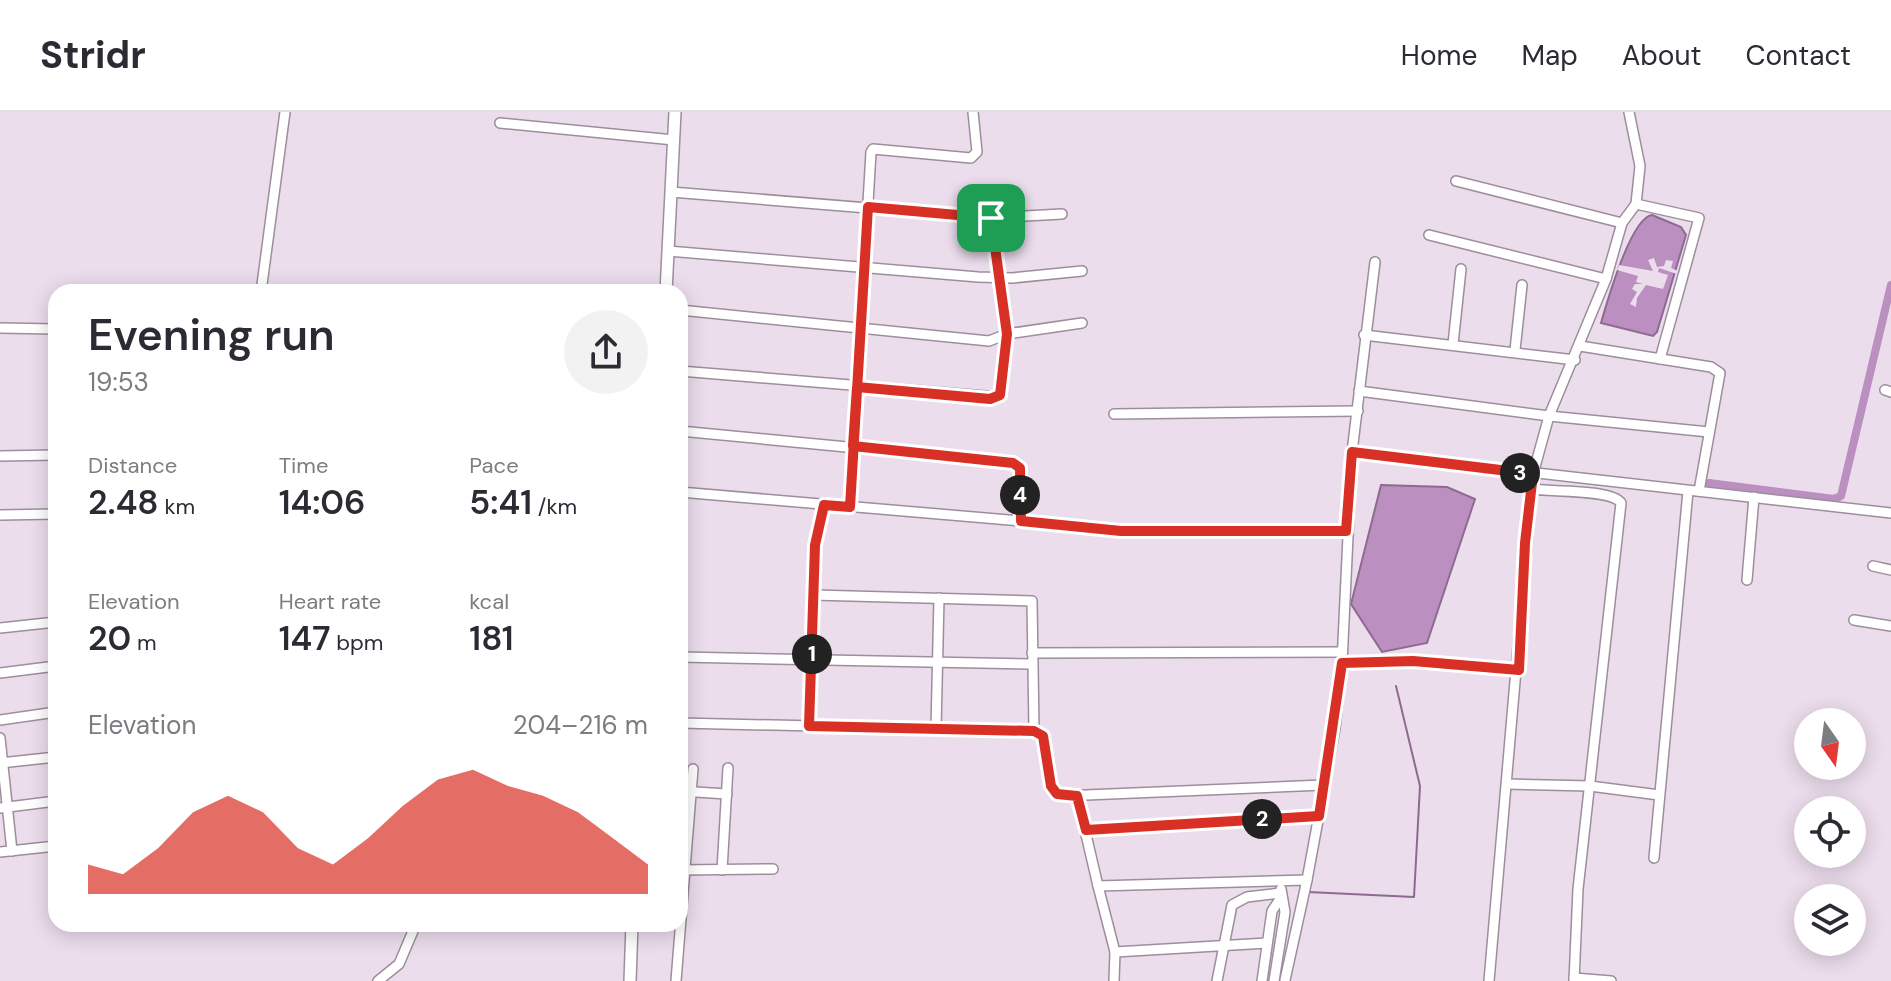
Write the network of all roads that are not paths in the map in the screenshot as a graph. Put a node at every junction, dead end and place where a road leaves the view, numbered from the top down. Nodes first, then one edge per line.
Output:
1 (285, 112) edge
2 (675, 112) edge
3 (973, 112) edge
4 (1629, 112) edge
5 (500, 123) dead end
6 (674, 140) junction
7 (1456, 181) dead end
8 (671, 192) junction
9 (1636, 204) junction
10 (868, 207) junction
11 (1062, 214) dead end
12 (991, 218) junction
13 (1622, 223) junction
14 (1429, 235) dead end
15 (668, 251) junction
16 (1375, 262) dead end
17 (864, 267) junction
18 (1461, 269) dead end
19 (1082, 271) dead end
20 (999, 278) junction
21 (1606, 279) junction
22 (262, 284) edge
23 (666, 284) edge
24 (1522, 285) dead end
25 (688, 311) edge
26 (1082, 323) dead end
27 (861, 326) junction
28 (0, 328) edge
29 (48, 329) edge
30 (1007, 334) junction
31 (1364, 335) junction
32 (1453, 344) junction
33 (1580, 346) junction
34 (1515, 350) junction
35 (1660, 359) junction
36 (1575, 360) junction
37 (688, 372) edge
38 (857, 387) junction
39 (1359, 391) junction
40 (1358, 411) junction
41 (1114, 414) dead end
42 (1549, 416) junction
43 (688, 432) edge
44 (1709, 432) junction
45 (853, 446) junction
46 (1352, 452) junction
47 (48, 455) edge
48 (0, 456) edge
49 (1533, 474) junction
50 (1532, 489) junction
51 (1693, 491) junction
52 (688, 493) edge
53 (1754, 497) junction
54 (824, 505) junction
55 (850, 507) junction
56 (1891, 513) edge
57 (48, 514) edge
58 (0, 515) edge
59 (1021, 521) junction
60 (1346, 531) junction
61 (1873, 566) dead end
62 (1891, 570) edge
63 (1747, 580) dead end
64 (813, 595) junction
65 (939, 598) junction
66 (1854, 620) dead end
67 (48, 623) edge
68 (1891, 626) edge
69 (0, 628) edge
70 (1032, 653) junction
71 (688, 657) edge
72 (1342, 658) junction
73 (811, 660) junction
74 (937, 662) junction
75 (1032, 664) junction
76 (48, 667) edge
77 (1519, 670) junction
78 (0, 673) edge
79 (48, 713) edge
80 (0, 720) edge
81 (688, 723) edge
82 (809, 726) junction
83 (936, 729) junction
84 (1034, 731) junction
85 (0, 738) edge
86 (48, 758) edge
87 (1, 763) edge
88 (728, 768) dead end
89 (693, 769) dead end
90 (1508, 784) junction
91 (688, 785) edge
92 (1323, 785) junction
93 (1590, 786) junction
94 (688, 791) edge
95 (727, 794) junction
96 (1659, 795) junction
97 (1077, 796) junction
98 (48, 802) edge
99 (3, 807) edge
100 (1319, 816) junction
101 (1086, 830) junction
102 (48, 847) edge
103 (12, 851) junction
104 (0, 852) edge
105 (1654, 858) dead end
106 (773, 869) dead end
107 (688, 870) edge
108 (722, 870) junction
109 (1307, 880) junction
110 (1281, 881) junction
111 (1098, 886) junction
112 (1280, 896) junction
113 (413, 932) edge
114 (632, 932) edge
115 (679, 932) edge
116 (1225, 943) junction
117 (1267, 943) junction
118 (1115, 952) junction
119 (1274, 980) edge
120 (1285, 980) edge
121 (1574, 980) edge
122 (378, 981) edge
123 (630, 981) edge
124 (676, 981) edge
125 (1114, 981) edge
126 (1217, 981) edge
127 (1262, 981) edge
128 (1295, 981) edge
129 (1489, 981) edge
130 (1611, 981) edge

1 - 22 street
2 - 6 street
3 - 10 street
4 - 9 street
5 - 6 street
6 - 8 street
7 - 13 street
8 - 10 street
8 - 15 street
9 - 13 street
9 - 35 street
10 - 12 street
10 - 17 street
11 - 12 street
12 - 20 street
13 - 21 street
14 - 21 street
15 - 17 street
15 - 23 street
16 - 31 street
17 - 20 street
17 - 27 street
18 - 32 street
19 - 20 street
20 - 30 street
21 - 33 street
24 - 34 street
25 - 27 street
26 - 30 street
27 - 30 street
27 - 38 street
28 - 29 street
30 - 38 street
31 - 32 street
31 - 39 street
32 - 34 street
33 - 35 street
33 - 36 street
34 - 36 street
35 - 44 street
36 - 42 street
37 - 38 street
38 - 45 street
39 - 40 street
39 - 42 street
40 - 41 street
40 - 46 street
42 - 44 street
42 - 49 street
43 - 45 street
44 - 51 street
45 - 55 street
45 - 59 street
46 - 49 street
46 - 60 street
47 - 48 street
49 - 50 street
49 - 51 street
50 - 77 street
50 - 93 street
51 - 53 street
51 - 96 street
52 - 54 street
53 - 56 street
53 - 63 street
54 - 55 street
54 - 64 street
55 - 59 street
57 - 58 street
59 - 60 street
60 - 72 street
61 - 62 street
64 - 65 street
64 - 73 street
65 - 70 street
65 - 74 street
66 - 68 street
67 - 69 street
70 - 72 street
70 - 75 street
71 - 73 street
72 - 77 street
72 - 92 street
73 - 74 street
73 - 82 street
74 - 75 street
74 - 83 street
75 - 84 street
76 - 78 street
77 - 90 street
79 - 80 street
81 - 82 street
82 - 83 street
83 - 84 street
84 - 97 street
85 - 87 street
86 - 87 street
87 - 99 street
88 - 95 street
89 - 91 street
90 - 93 street
90 - 129 street
92 - 97 street
92 - 100 street
93 - 96 street
93 - 121 street
94 - 95 street
95 - 108 street
96 - 105 street
97 - 101 street
98 - 99 street
99 - 103 street
100 - 101 street
100 - 109 street
101 - 111 street
102 - 103 street
103 - 104 street
106 - 108 street
107 - 108 street
109 - 110 street
109 - 120 street
110 - 111 street
110 - 112 street
111 - 118 street
112 - 116 street
112 - 117 street
112 - 119 street
113 - 122 street
114 - 123 street
115 - 124 street
116 - 117 street
116 - 118 street
116 - 126 street
117 - 127 street
118 - 125 street
119 - 120 street
120 - 128 street
121 - 130 street

